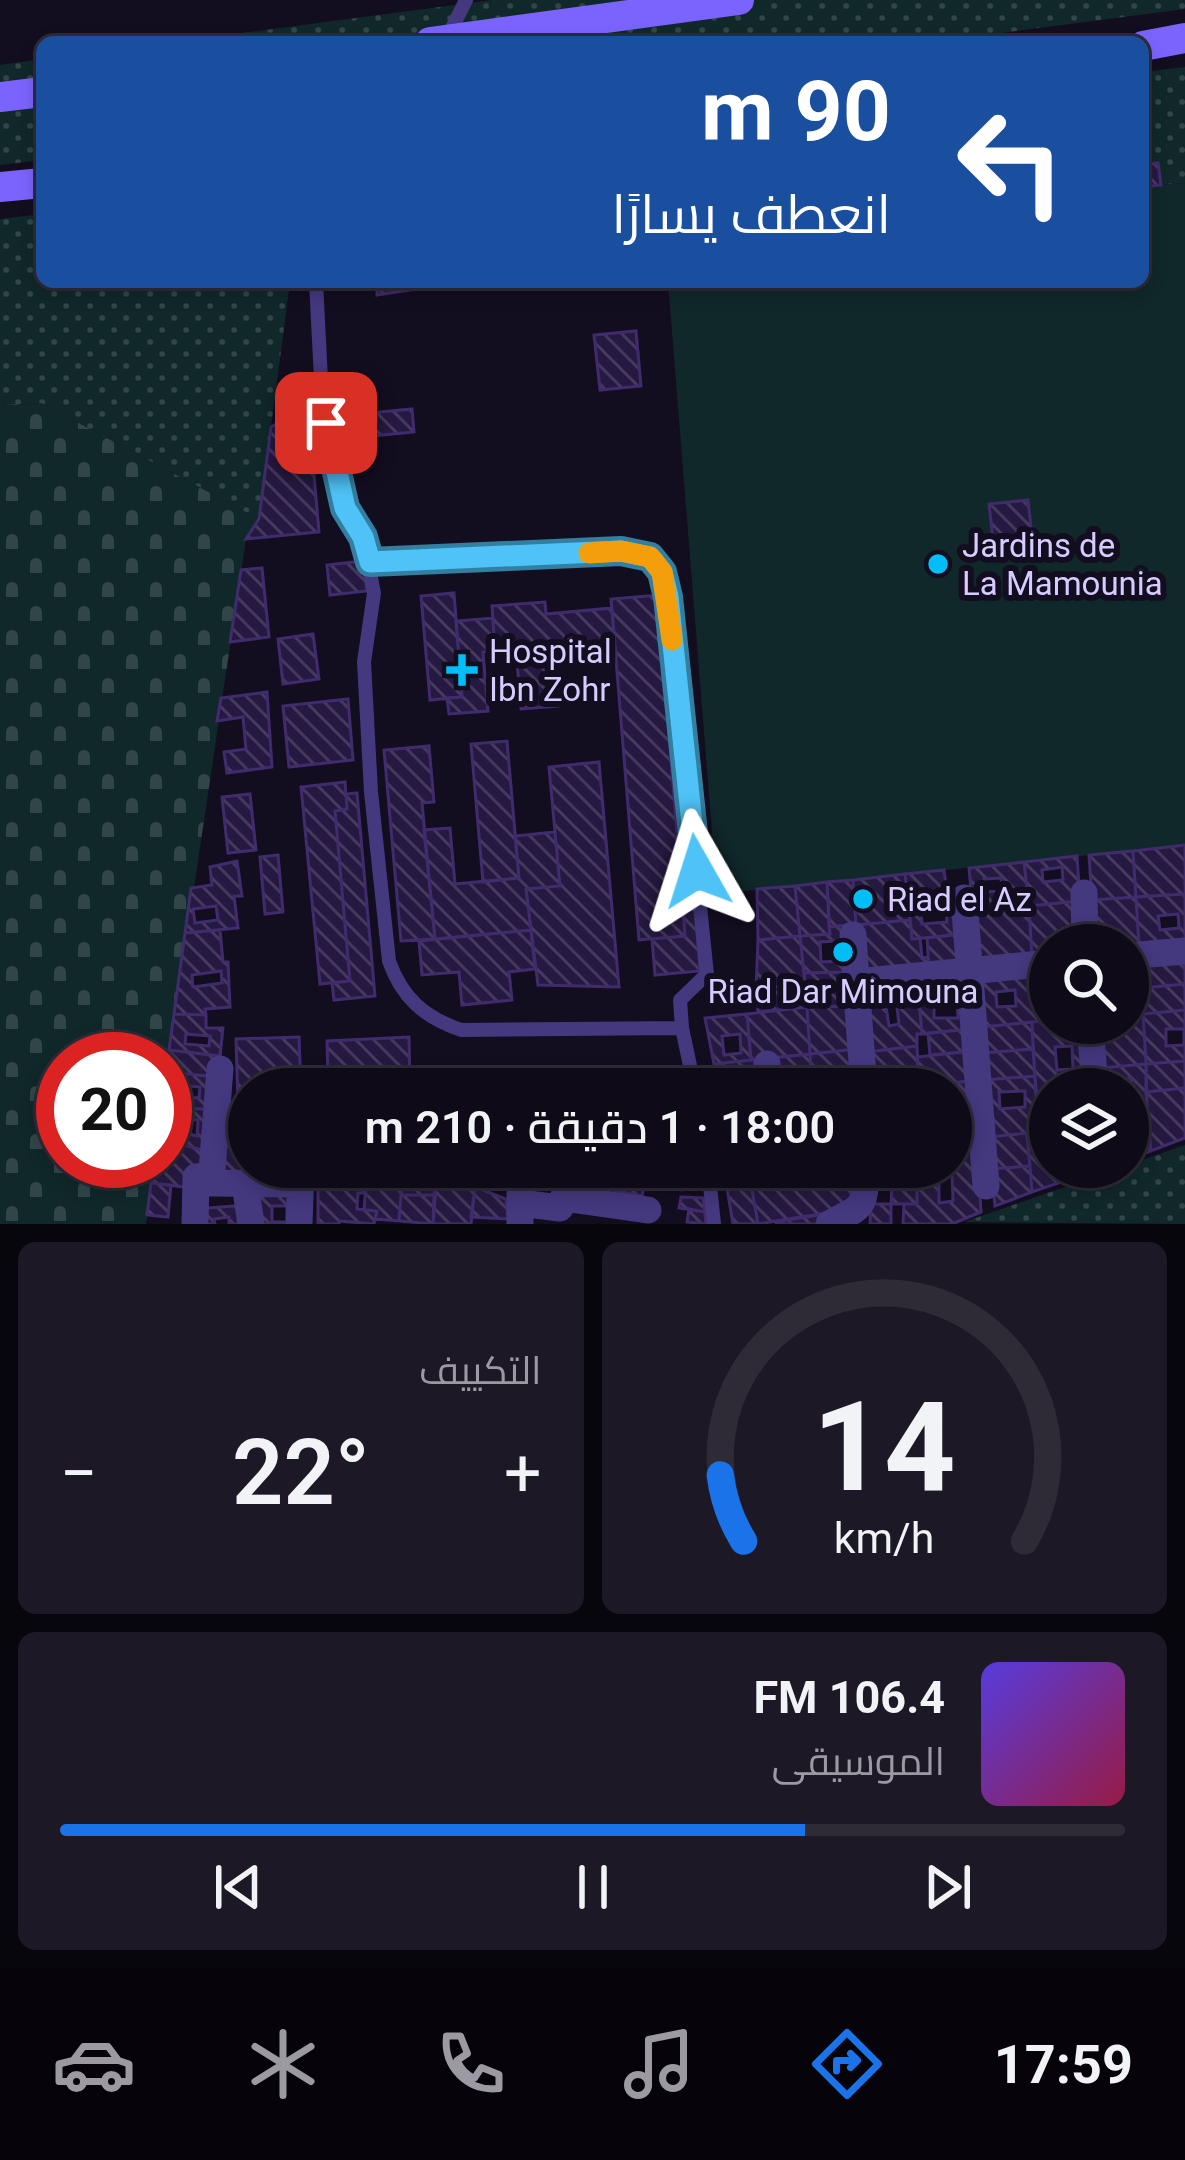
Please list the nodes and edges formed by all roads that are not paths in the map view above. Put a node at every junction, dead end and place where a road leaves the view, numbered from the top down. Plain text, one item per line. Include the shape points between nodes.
1 (466, 0) edge
2 (739, 0) edge
3 (657, 5) edge
4 (441, 36) edge
5 (468, 36) edge
6 (1185, 38) edge
7 (1149, 45) edge
8 (36, 93) edge
9 (0, 97) edge
10 (36, 185) edge
11 (0, 188) edge
12 (316, 288) edge
13 (370, 562) junction
14 (1084, 893) dead end
15 (964, 898) dead end
16 (1085, 924) edge
17 (853, 935) dead end
18 (1185, 950) edge
19 (1149, 954) edge
20 (1029, 965) edge
21 (970, 972) junction
22 (856, 982) junction
23 (682, 1028) junction
24 (691, 1068) edge
25 (862, 1068) edge
26 (220, 1069) dead end
27 (212, 1176) junction
28 (228, 1184) edge
29 (986, 1186) dead end
30 (246, 1188) edge
31 (300, 1188) edge
32 (710, 1188) edge
33 (864, 1188) edge
34 (648, 1210) dead end
35 (520, 1214) edge
36 (195, 1224) edge
37 (251, 1224) edge
38 (299, 1224) edge
39 (714, 1224) edge
40 (829, 1224) edge

1 - 4 lane
2 - 3 main road
3 - 5 main road
6 - 7 main road
8 - 9 main road
10 - 11 main road
12 - 13 lane via 322,398 345,508
13 - 23 lane via 364,662 371,792 397,983 436,1022 461,1030
13 - 23 lane via 621,551 650,557 662,572 707,974 680,1000
14 - 16 street
15 - 21 street
17 - 22 street
18 - 19 street
20 - 21 street
21 - 22 street
21 - 29 street
22 - 25 street
23 - 24 lane
26 - 27 street
27 - 28 street via 211,1183
27 - 36 street via 196,1177
30 - 37 street
31 - 38 street
32 - 39 lane
33 - 40 street via 850,1217
34 - 35 street via 562,1198 560,1208

